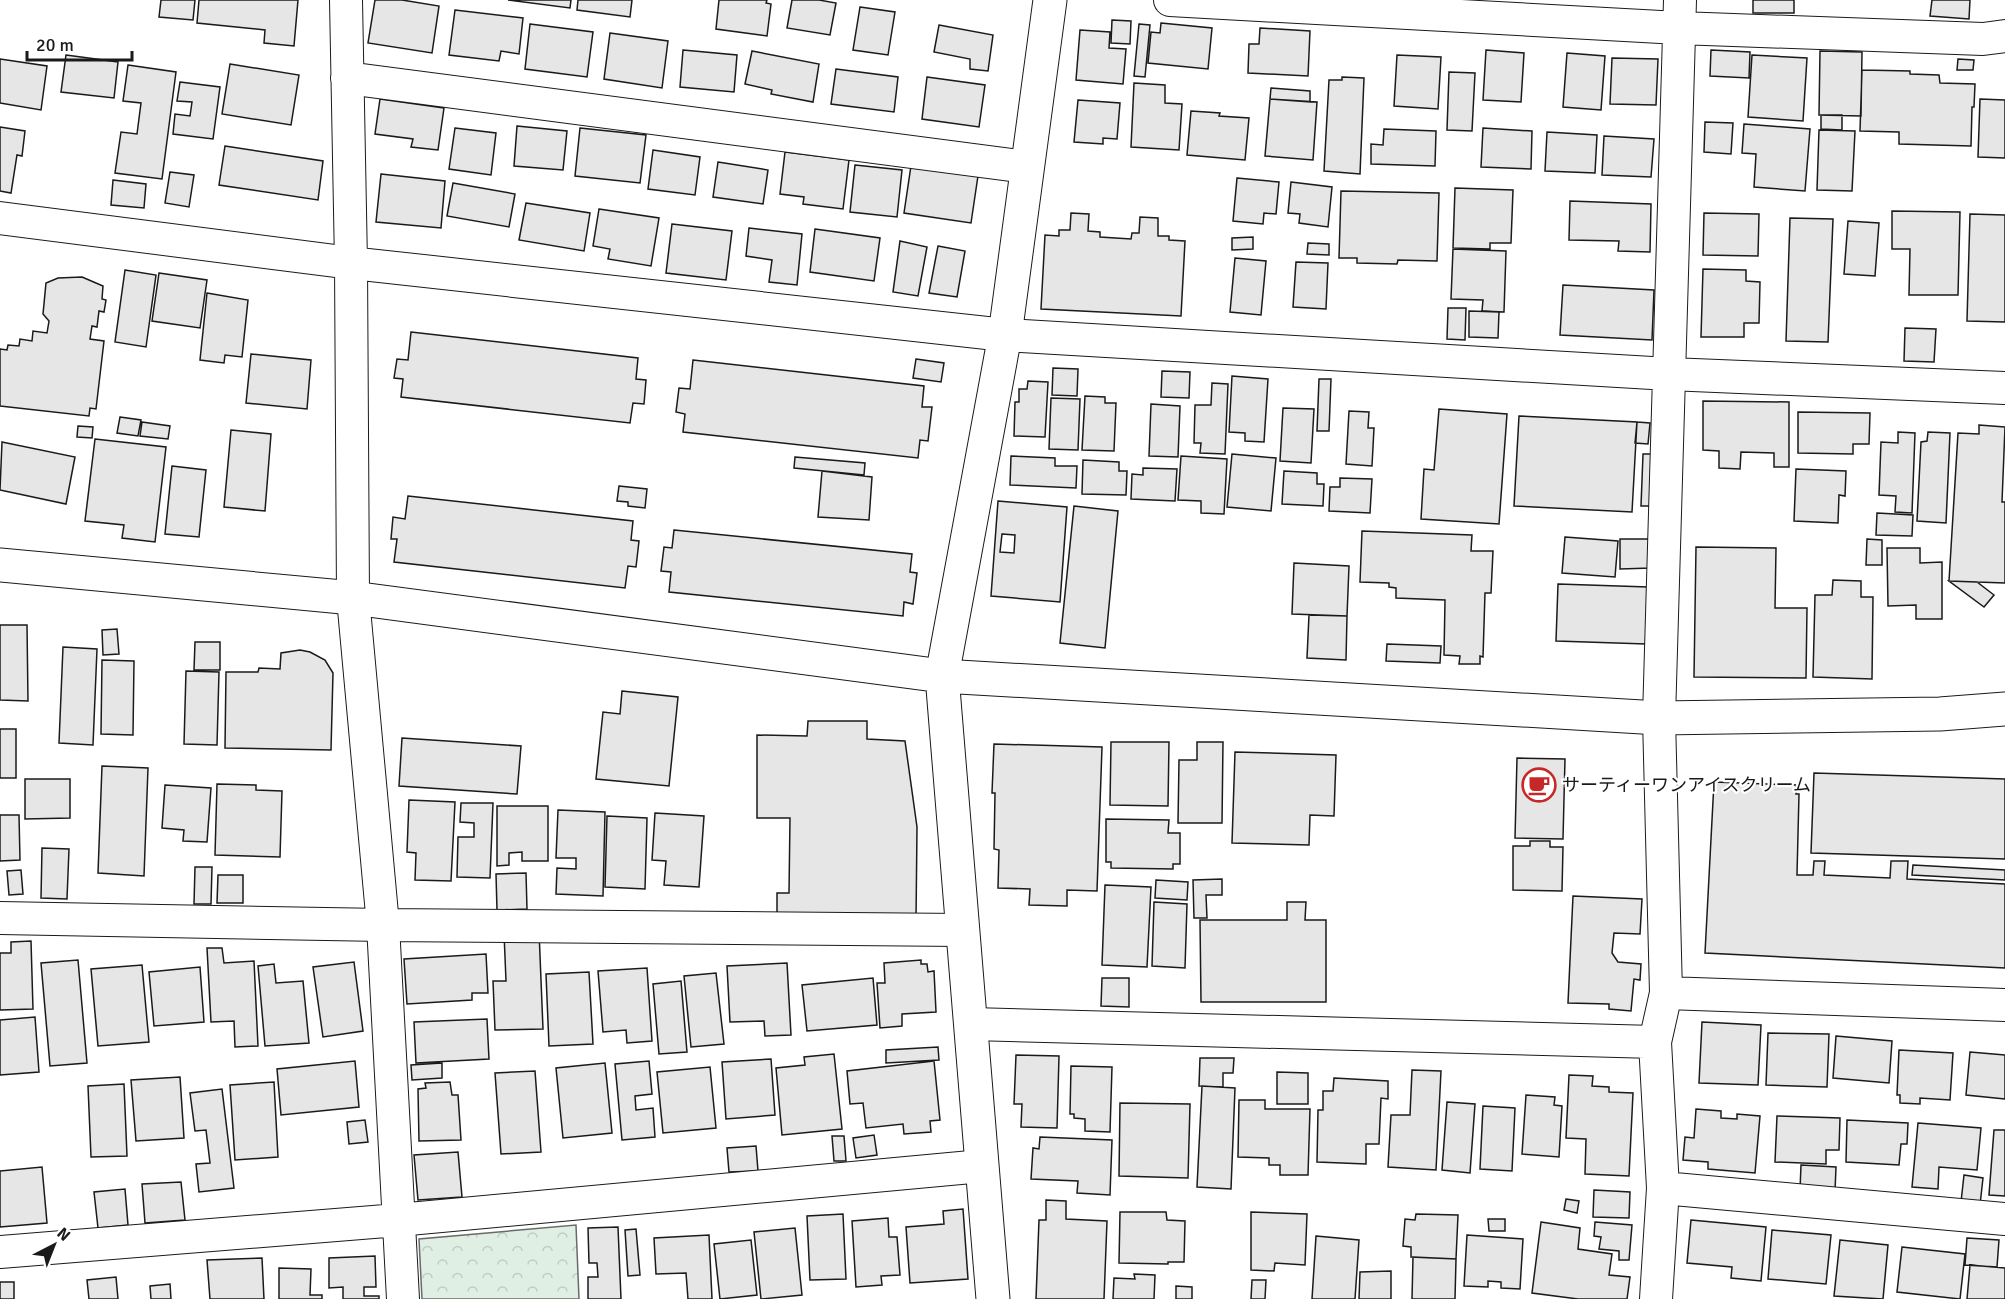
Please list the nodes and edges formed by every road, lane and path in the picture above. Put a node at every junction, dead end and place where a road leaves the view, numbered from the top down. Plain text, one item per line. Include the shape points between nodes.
1 (346, 0) edge
2 (1050, 0) edge
3 (1170, 0) edge
4 (1680, 14) edge
5 (2005, 36) edge
6 (347, 78) junction
7 (1027, 167) junction
8 (0, 218) edge
9 (351, 263) junction
10 (1005, 335) junction
11 (1669, 374) junction
12 (2005, 388) edge
13 (0, 565) edge
14 (353, 598) junction
15 (942, 676) junction
16 (2005, 709) edge
17 (1659, 718) junction
18 (0, 918) edge
19 (383, 925) junction
20 (963, 930) junction
21 (1666, 993) junction
22 (2005, 1005) edge
23 (971, 1024) junction
24 (1655, 1042) junction
25 (982, 1166) junction
26 (1663, 1188) junction
27 (2005, 1219) edge
28 (398, 1220) junction
29 (0, 1252) edge
30 (403, 1299) edge
31 (993, 1299) edge
32 (1656, 1299) edge

1 - 6 street
2 - 7 street
3 - 4 street
4 - 5 street via 1983,39
4 - 11 street
6 - 7 street
6 - 9 street
7 - 10 street
8 - 9 street
9 - 10 street
9 - 14 street
10 - 11 street
10 - 15 street
11 - 12 street
11 - 17 street
13 - 14 street
14 - 15 street
14 - 19 street
15 - 17 street
15 - 20 street
16 - 17 street via 1940,714
17 - 21 street
18 - 19 street
19 - 20 street
19 - 28 street
20 - 23 street
21 - 22 street
21 - 24 street
23 - 24 street
23 - 25 street
24 - 26 street
25 - 28 street
25 - 31 street
26 - 27 street
26 - 32 street
28 - 29 street
28 - 30 street

